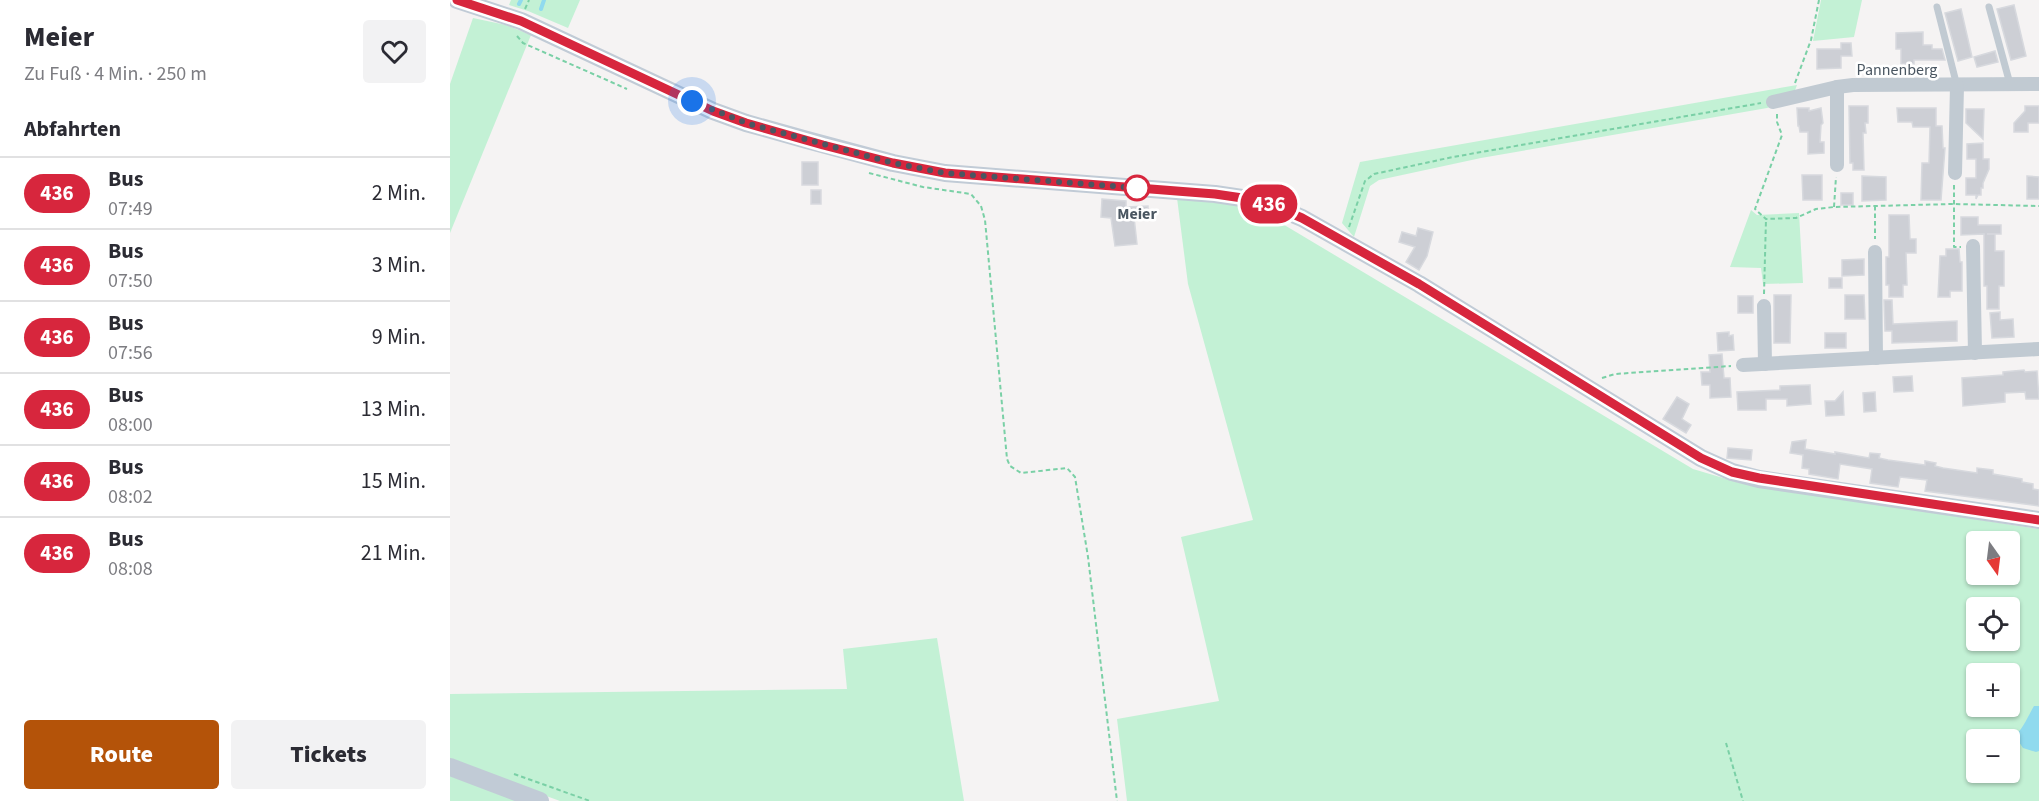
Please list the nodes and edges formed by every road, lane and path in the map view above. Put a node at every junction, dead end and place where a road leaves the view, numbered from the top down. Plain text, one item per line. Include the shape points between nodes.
1 (457, 0) edge
2 (1819, 0) edge
3 (1989, 7) dead end
4 (1937, 8) dead end
5 (515, 34) dead end
6 (2010, 84) junction
7 (2039, 84) edge
8 (1957, 86) junction
9 (1837, 87) junction
10 (630, 90) dead end
11 (1780, 100) junction
12 (1837, 165) joint
13 (866, 172) dead end
14 (1955, 173) joint
15 (1953, 204) junction
16 (1875, 206) junction
17 (2039, 206) edge
18 (1834, 207) junction
19 (1766, 219) junction
20 (1344, 241) junction
21 (1973, 246) joint
22 (1875, 252) joint
23 (1765, 280) dead end
24 (1764, 306) dead end
25 (2039, 349) edge
26 (1975, 353) junction
27 (1876, 358) junction
28 (1764, 364) junction
29 (1743, 365) joint
30 (1588, 388) junction
31 (2039, 520) edge
32 (1726, 743) dead end
33 (450, 767) edge
34 (505, 771) dead end
35 (540, 801) edge
36 (590, 801) edge
37 (1117, 801) edge
38 (1743, 801) edge

1 - 20 street via 521,21 713,111 807,140 945,173 1263,201
2 - 11 path via 1811,40
3 - 6 lane
4 - 8 lane
5 - 10 path via 523,43
6 - 7 street, Pannenberg
6 - 8 street, Pannenberg
8 - 9 street, Pannenberg
8 - 14 street, Pannenberg
9 - 11 street, Pannenberg
9 - 12 street, Pannenberg
11 - 19 path via 1777,122 1782,135 1755,209
11 - 20 path via 1374,174 1365,181
12 - 18 path
13 - 37 path via 922,187 972,194 981,206 1007,459 1021,473 1067,468 1076,477
14 - 15 path
15 - 16 path
15 - 17 path
15 - 21 path via 1954,247
16 - 18 path
16 - 22 path
18 - 19 path via 1816,209 1796,218
19 - 23 path
20 - 30 street
21 - 26 street
22 - 27 street
24 - 28 street
25 - 26 street
26 - 27 street
27 - 28 street
28 - 29 street
29 - 30 path via 1615,374
30 - 31 street via 1701,458 1732,472
32 - 38 path
33 - 35 street
34 - 36 path

